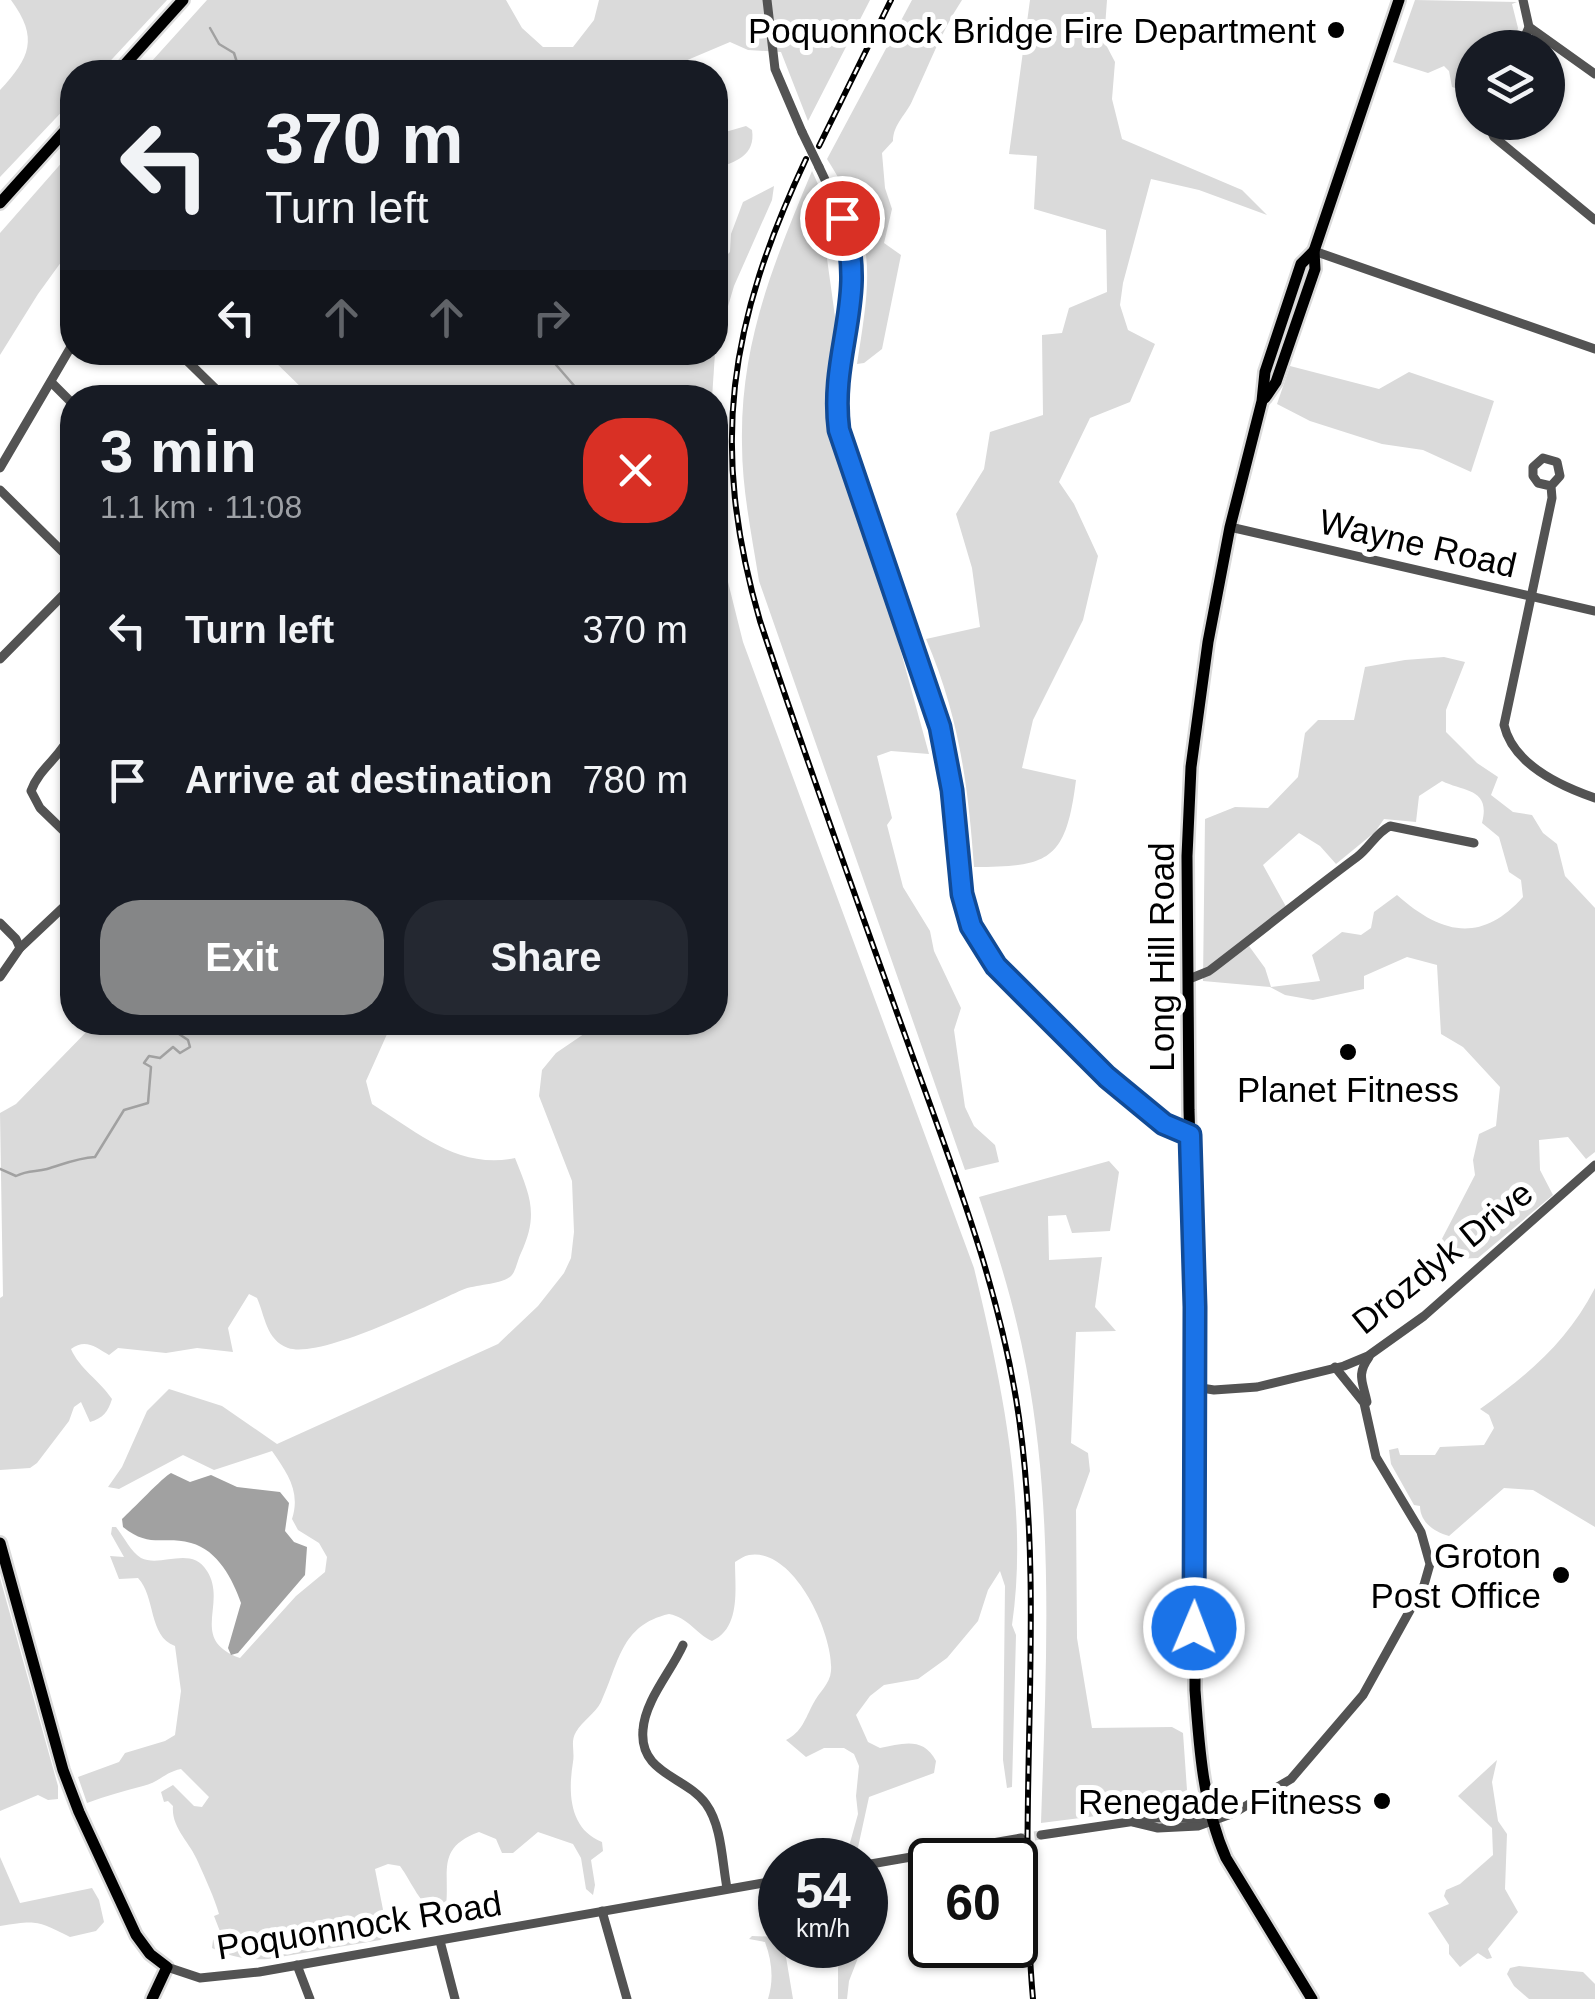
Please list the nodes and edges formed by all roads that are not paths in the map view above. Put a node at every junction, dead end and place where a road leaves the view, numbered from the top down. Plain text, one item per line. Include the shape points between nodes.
1 (184, 0) edge
2 (768, 0) edge
3 (1400, 0) edge
4 (1523, 0) edge
5 (1529, 28) joint
6 (129, 60) edge
7 (1595, 74) edge
8 (60, 136) edge
9 (1498, 140) edge
10 (0, 203) edge
11 (1595, 220) edge
12 (1314, 250) junction
13 (1595, 349) edge
14 (61, 365) edge
15 (191, 365) edge
16 (51, 382) junction
17 (212, 385) edge
18 (60, 391) edge
19 (0, 468) edge
20 (1551, 486) dead end
21 (0, 490) edge
22 (1230, 527) junction
23 (60, 549) edge
24 (1530, 597) junction
25 (60, 598) edge
26 (1595, 611) edge
27 (0, 658) edge
28 (60, 753) edge
29 (1595, 798) edge
30 (60, 827) edge
31 (1474, 843) dead end
32 (60, 910) edge
33 (0, 923) edge
34 (20, 948) junction
35 (0, 977) edge
36 (1189, 979) junction
37 (1190, 1135) junction
38 (1595, 1165) edge
39 (1371, 1355) junction
40 (1335, 1368) junction
41 (1196, 1387) junction
42 (1369, 1415) junction
43 (0, 1543) edge
44 (683, 1645) dead end
45 (1212, 1818) junction
46 (1042, 1835) tunnel mouth
47 (758, 1883) edge
48 (727, 1888) junction
49 (602, 1911) junction
50 (440, 1941) junction
51 (297, 1966) junction
52 (167, 1968) junction
53 (152, 1999) edge
54 (310, 1999) edge
55 (454, 1999) edge
56 (627, 1999) edge
57 (1312, 1999) edge

1 - 6 main road
2 - 37 street, bridge via 775,70 842,218 853,260 836,393 839,430 940,727 971,926 996,966 1107,1077 1164,1124
3 - 12 main road, Long Hill Road
4 - 5 street
5 - 7 street
8 - 10 main road
9 - 11 street
12 - 13 street
12 - 22 main road, Long Hill Road via 1315,268 1276,382 1262,401
14 - 16 street
15 - 17 street
16 - 18 street
16 - 19 street
20 - 24 street
21 - 23 street
22 - 24 street, Wayne Road
22 - 36 main road, Long Hill Road via 1192,767
24 - 26 street, Wayne Road
24 - 29 street via 1505,713 1507,737 1536,768
25 - 27 street
28 - 30 street via 31,791
31 - 36 street via 1390,826 1210,971
32 - 34 street
33 - 34 street
34 - 35 street
36 - 37 main road, Long Hill Road
37 - 41 main road, Long Hill Road
38 - 39 street, Drozdyk Drive
39 - 40 street, Drozdyk Drive
39 - 42 street via 1360,1377
40 - 41 street, Drozdyk Drive via 1257,1386
40 - 42 street
41 - 45 main road, Long Hill Road via 1195,1690
42 - 45 street via 1376,1457 1428,1550 1424,1585 1363,1694 1306,1764 1265,1796
43 - 52 main road via 76,1804 136,1935
44 - 48 street via 642,1733 655,1766 706,1805
45 - 46 street
45 - 57 main road via 1239,1884
47 - 48 street, Poquonnock Road
48 - 49 street, Poquonnock Road
49 - 50 street, Poquonnock Road
49 - 56 street
50 - 51 street, Poquonnock Road
50 - 55 street
51 - 52 street, Poquonnock Road via 210,1978
51 - 54 street
52 - 53 main road

